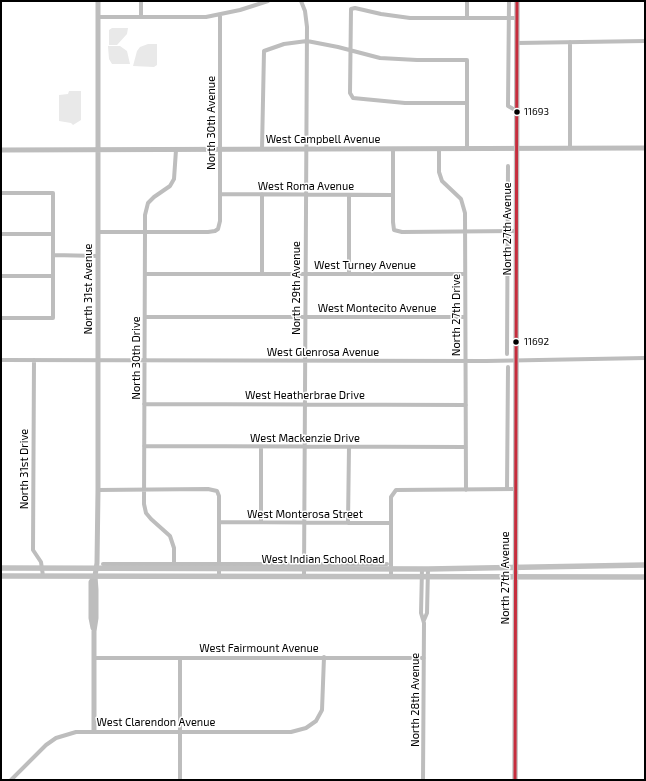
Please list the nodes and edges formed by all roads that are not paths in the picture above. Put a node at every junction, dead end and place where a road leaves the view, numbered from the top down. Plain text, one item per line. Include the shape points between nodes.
1 (98, 1) edge
2 (141, 1) edge
3 (268, 1) edge
4 (301, 1) edge
5 (467, 1) edge
6 (509, 1) edge
7 (517, 1) edge
8 (220, 15) junction
9 (98, 17) junction
10 (141, 17) junction
11 (467, 18) junction
12 (509, 18) junction
13 (517, 18) junction
14 (307, 41) junction
15 (645, 41) edge
16 (570, 42) junction
17 (517, 43) junction
18 (351, 50) junction
19 (467, 103) junction
20 (517, 111) junction
21 (570, 148) junction
22 (645, 148) edge
23 (262, 149) junction
24 (439, 149) junction
25 (467, 149) junction
26 (517, 149) junction
27 (1, 150) edge
28 (98, 150) junction
29 (176, 150) junction
30 (220, 150) junction
31 (306, 150) junction
32 (393, 150) junction
33 (508, 166) dead end
34 (1, 193) edge
35 (220, 194) junction
36 (262, 194) junction
37 (306, 194) junction
38 (349, 195) junction
39 (393, 195) junction
40 (145, 231) junction
41 (465, 231) junction
42 (508, 231) junction
43 (517, 231) junction
44 (98, 232) junction
45 (1, 234) edge
46 (53, 234) junction
47 (52, 256) junction
48 (98, 256) junction
49 (145, 274) junction
50 (262, 274) junction
51 (306, 274) junction
52 (349, 274) junction
53 (465, 274) junction
54 (1, 276) edge
55 (53, 276) junction
56 (145, 317) junction
57 (305, 317) junction
58 (465, 317) junction
59 (1, 318) edge
60 (508, 346) junction
61 (515, 346) junction
62 (507, 354) dead end
63 (645, 358) edge
64 (1, 360) edge
65 (34, 360) junction
66 (98, 360) junction
67 (145, 360) junction
68 (305, 360) junction
69 (515, 360) junction
70 (466, 361) junction
71 (508, 367) dead end
72 (508, 375) junction
73 (516, 375) junction
74 (144, 404) junction
75 (305, 404) junction
76 (466, 405) junction
77 (144, 446) junction
78 (261, 446) junction
79 (305, 447) junction
80 (349, 447) junction
81 (466, 447) junction
82 (506, 489) junction
83 (98, 490) junction
84 (144, 490) junction
85 (466, 490) junction
86 (516, 490) junction
87 (219, 522) junction
88 (261, 522) junction
89 (304, 522) junction
90 (348, 523) junction
91 (391, 523) junction
92 (103, 564) dead end
93 (386, 564) dead end
94 (645, 565) edge
95 (174, 566) junction
96 (219, 566) junction
97 (304, 566) junction
98 (1, 568) edge
99 (42, 568) junction
100 (96, 568) junction
101 (515, 568) junction
102 (391, 569) junction
103 (425, 569) junction
104 (1, 576) edge
105 (43, 576) junction
106 (95, 576) junction
107 (219, 576) junction
108 (304, 576) junction
109 (391, 576) junction
110 (425, 576) junction
111 (515, 577) junction
112 (645, 577) edge
113 (324, 657) junction
114 (94, 658) junction
115 (180, 658) junction
116 (424, 658) junction
117 (94, 731) junction
118 (180, 732) junction
119 (11, 780) edge
120 (180, 780) edge
121 (423, 780) edge
122 (515, 780) edge

1 - 9 street, North 31st Avenue
2 - 10 street
3 - 8 street
4 - 14 street, North 29th Avenue via 305,11
5 - 11 street
6 - 12 street
7 - 13 main road, North 27th Avenue
8 - 10 street
8 - 30 street, North 30th Avenue
9 - 10 street
9 - 28 street, North 31st Avenue
11 - 12 street
11 - 18 street via 410,18 351,9
12 - 13 street
12 - 20 street via 508,106
13 - 17 main road, North 27th Avenue
14 - 18 street
14 - 23 street via 284,44 264,51
14 - 31 street, North 29th Avenue
15 - 16 street
16 - 17 street
16 - 21 street
17 - 20 main road, North 27th Avenue
18 - 19 street via 380,58 467,60
18 - 19 street via 350,92 353,98 405,103
19 - 25 street
20 - 26 main road, North 27th Avenue
21 - 22 street, West Campbell Avenue
21 - 26 street, West Campbell Avenue
23 - 30 street, West Campbell Avenue
23 - 31 street, West Campbell Avenue
24 - 25 street, West Campbell Avenue
24 - 32 street, West Campbell Avenue
24 - 41 street, North 27th Drive via 440,176 463,204
25 - 26 street, West Campbell Avenue
26 - 43 main road, North 27th Avenue
27 - 28 street, West Campbell Avenue
28 - 29 street, West Campbell Avenue
28 - 44 street, North 31st Avenue
29 - 30 street, West Campbell Avenue
29 - 40 street, North 30th Drive via 174,179 170,186 148,204
30 - 35 street, North 30th Avenue
31 - 32 street, West Campbell Avenue
31 - 37 street, North 29th Avenue
32 - 39 street
33 - 42 street, North 27th Avenue
34 - 46 street via 53,193
35 - 36 street, West Roma Avenue
35 - 40 street, North 30th Avenue via 220,224 216,230
36 - 37 street, West Roma Avenue
36 - 50 street
37 - 38 street, West Roma Avenue
37 - 51 street, North 29th Avenue
38 - 39 street, West Roma Avenue
38 - 52 street
39 - 41 street via 394,230
40 - 44 street
40 - 49 street, North 30th Drive
41 - 42 street
41 - 53 street, North 27th Drive
42 - 43 street
42 - 60 street, North 27th Avenue
43 - 61 main road, North 27th Avenue
44 - 48 street, North 31st Avenue
45 - 46 street
46 - 47 street
47 - 48 street
47 - 55 street
48 - 66 street, North 31st Avenue
49 - 50 street, West Turney Avenue
49 - 56 street, North 30th Drive
50 - 51 street, West Turney Avenue
51 - 52 street, West Turney Avenue
51 - 57 street, North 29th Avenue
52 - 53 street, West Turney Avenue
53 - 58 street, North 27th Drive
54 - 55 street
55 - 59 street via 52,318
56 - 57 street, West Montecito Avenue
56 - 67 street, North 30th Drive
57 - 58 street, West Montecito Avenue
57 - 68 street, North 29th Avenue
58 - 70 street, North 27th Drive
60 - 61 street
60 - 62 street, North 27th Avenue
61 - 69 main road, North 27th Avenue
63 - 69 street, West Glenrosa Avenue
64 - 65 street, West Glenrosa Avenue
65 - 66 street, West Glenrosa Avenue
65 - 99 street, North 31st Drive via 33,550
66 - 67 street, West Glenrosa Avenue
66 - 83 street, North 31st Avenue
67 - 68 street, West Glenrosa Avenue
67 - 74 street, North 30th Drive
68 - 70 street, West Glenrosa Avenue
68 - 75 street, North 29th Avenue
69 - 70 street, West Glenrosa Avenue
69 - 73 main road, North 27th Avenue
70 - 76 street, North 27th Drive
71 - 72 street
72 - 73 street
72 - 82 street
73 - 86 main road, North 27th Avenue
74 - 75 street, West Heatherbrae Drive
74 - 77 street, North 30th Drive
75 - 76 street, West Heatherbrae Drive
75 - 79 street, North 29th Avenue
76 - 81 street, North 27th Drive
77 - 78 street, West Mackenzie Drive
77 - 84 street, North 30th Drive
78 - 79 street, West Mackenzie Drive
78 - 88 street
79 - 80 street, West Mackenzie Drive
79 - 89 street, North 29th Avenue
80 - 81 street, West Mackenzie Drive
80 - 90 street
81 - 85 street, North 27th Drive
82 - 85 street
82 - 86 street
83 - 84 street
83 - 100 street, North 31st Avenue
84 - 87 street via 217,491
84 - 95 street, North 30th Drive via 146,514 170,536 174,548
85 - 91 street via 399,489 393,492 391,497
86 - 101 main road, North 27th Avenue
87 - 88 street, West Monterosa Street
87 - 96 street
88 - 89 street, West Monterosa Street
89 - 90 street, West Monterosa Street
89 - 97 street, North 29th Avenue
90 - 91 street, West Monterosa Street
91 - 102 street
92 - 95 street, West Indian School Road
93 - 97 street, West Indian School Road
94 - 101 main road, West Indian School Road
95 - 96 main road, West Indian School Road
95 - 100 main road, West Indian School Road
96 - 97 main road, West Indian School Road
96 - 107 street
97 - 102 main road, West Indian School Road
97 - 108 street, North 29th Avenue
98 - 99 main road, West Indian School Road
99 - 100 main road, West Indian School Road
99 - 105 street, North 31st Drive
100 - 106 street, North 31st Avenue
101 - 103 main road, West Indian School Road
101 - 111 main road, North 27th Avenue
102 - 103 main road, West Indian School Road
102 - 109 street
103 - 110 street, North 28th Avenue
104 - 105 main road, West Indian School Road
105 - 106 main road, West Indian School Road
106 - 107 main road, West Indian School Road
106 - 114 street, North 31st Avenue via 91,582
107 - 108 main road, West Indian School Road
108 - 109 main road, West Indian School Road
109 - 110 main road, West Indian School Road
110 - 111 main road, West Indian School Road
110 - 116 street, North 28th Avenue via 422,613
111 - 112 main road, West Indian School Road
111 - 122 main road, North 27th Avenue
113 - 115 street, West Fairmount Avenue
113 - 116 street, West Fairmount Avenue
113 - 118 street, West Clarendon Avenue via 323,705 316,721 306,728 291,732
114 - 115 street, West Fairmount Avenue
114 - 117 street, North 31st Avenue
115 - 118 street
116 - 121 street, North 28th Avenue
117 - 118 street, West Clarendon Avenue
117 - 119 street, West Clarendon Avenue via 76,732 56,738 39,751
118 - 120 street

